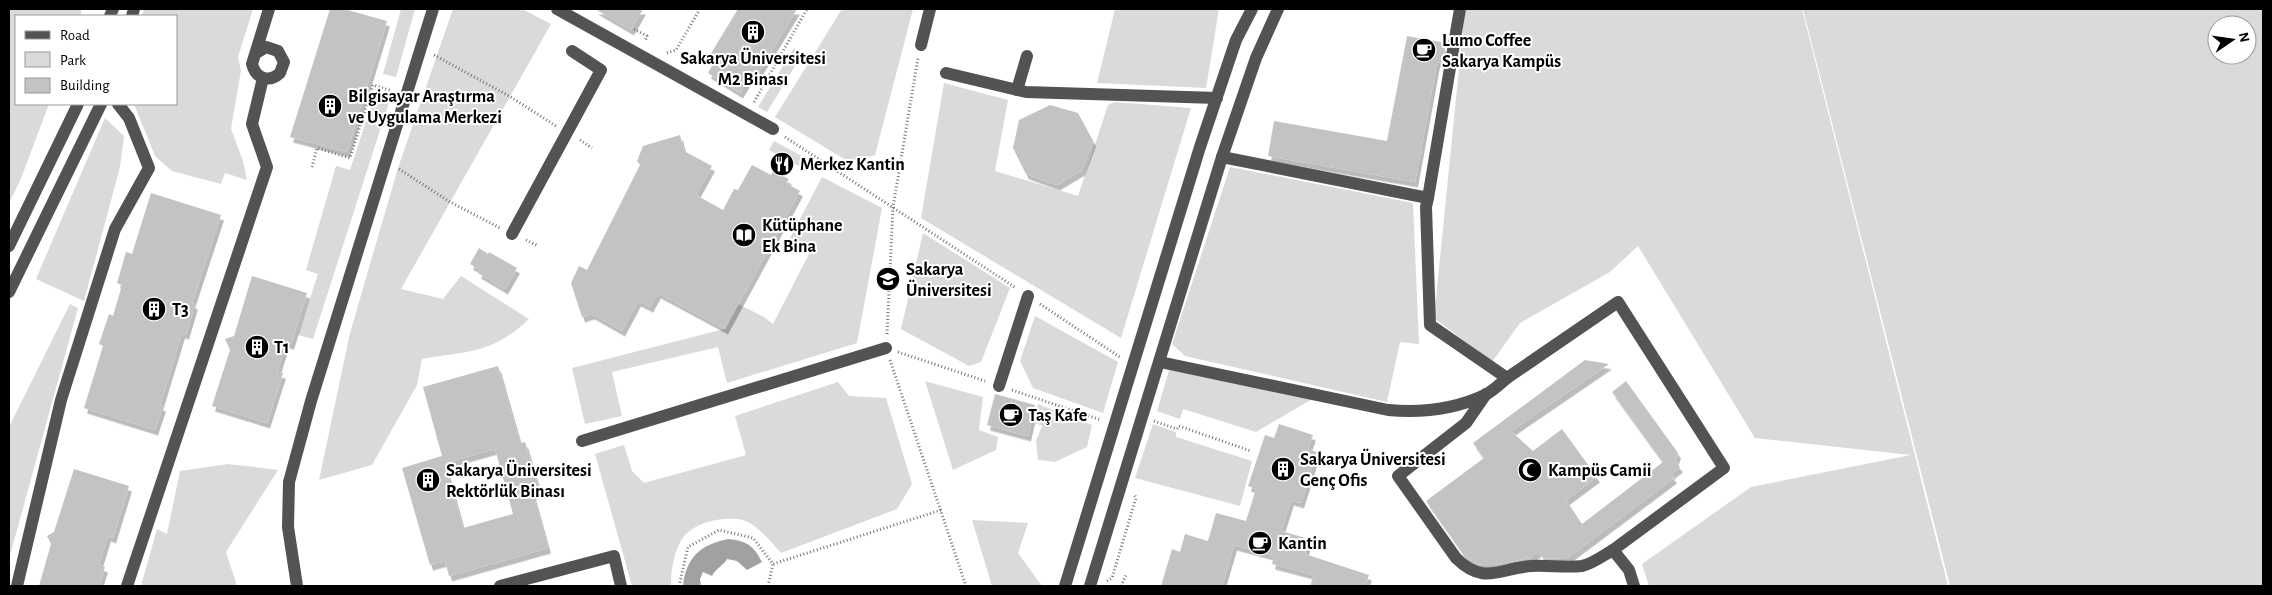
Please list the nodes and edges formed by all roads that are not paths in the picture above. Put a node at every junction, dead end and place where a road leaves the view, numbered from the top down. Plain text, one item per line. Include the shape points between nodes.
1 (269, 9) edge
2 (433, 9) edge
3 (557, 9) edge
4 (930, 9) edge
5 (1252, 9) edge
6 (1278, 9) edge
7 (1460, 9) edge
8 (921, 45) road end
9 (572, 50) dead end
10 (256, 53) junction
11 (1027, 56) dead end
12 (946, 73) dead end
13 (263, 78) junction
14 (1017, 90) junction
15 (1217, 98) junction
16 (78, 105) edge
17 (102, 105) edge
18 (119, 105) edge
19 (773, 129) road end
20 (1222, 157) junction
21 (1428, 198) junction
22 (512, 234) road end
23 (9, 246) edge
24 (9, 292) edge
25 (1028, 296) road end
26 (886, 348) road end
27 (1160, 362) junction
28 (1507, 378) junction
29 (999, 386) road end
30 (1486, 394) junction
31 (582, 441) dead end
32 (1613, 550) junction
33 (17, 586) edge
34 (127, 586) edge
35 (297, 586) edge
36 (500, 586) edge
37 (621, 586) edge
38 (1065, 586) edge
39 (1090, 586) edge
40 (1634, 586) edge

1 - 10 street
2 - 35 street via 311,401 289,482 288,527
3 - 19 street via 657,59
4 - 8 street
5 - 15 street via 1236,40
6 - 20 street via 1256,58
7 - 21 street
9 - 22 street via 601,70
10 - 13 street via 252,64
10 - 13 street via 260,49 272,48 278,51 284,62 280,73 269,79
11 - 14 street
12 - 14 street
13 - 34 street via 252,124 267,167
14 - 15 street
15 - 38 street
16 - 23 street
17 - 24 street
18 - 33 street via 128,118 149,168 115,229 61,400
20 - 21 street
20 - 27 street
21 - 28 street via 1430,325
25 - 29 street
26 - 31 street
27 - 30 street via 1388,410 1410,412 1439,408
27 - 39 street
28 - 30 street
28 - 32 street via 1618,302 1724,468
30 - 32 street via 1466,423 1398,476 1456,558 1467,569 1496,574 1530,566 1584,566
32 - 40 street via 1629,570
36 - 37 street via 614,556

